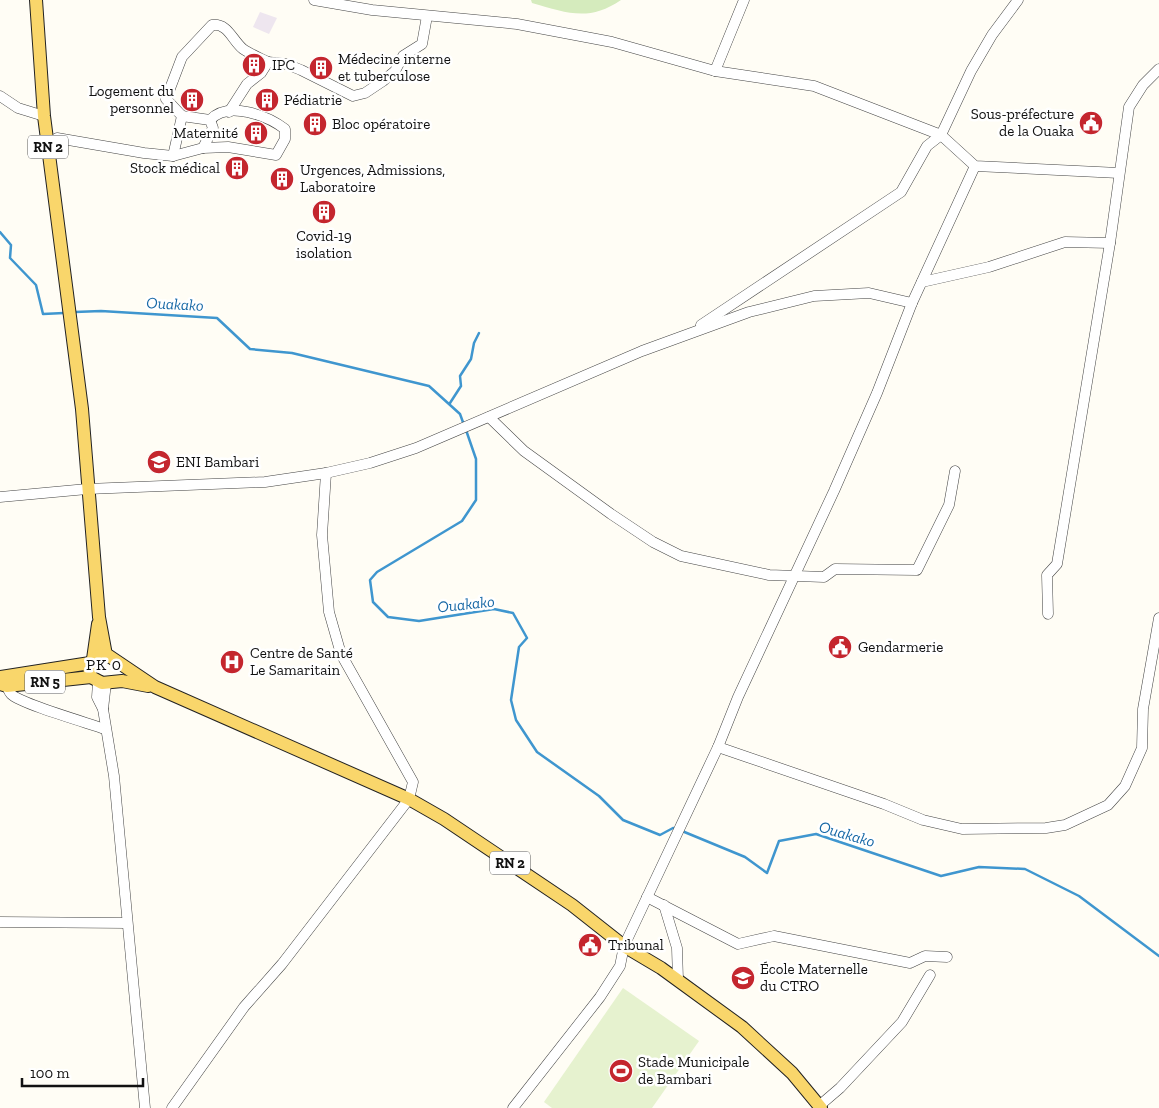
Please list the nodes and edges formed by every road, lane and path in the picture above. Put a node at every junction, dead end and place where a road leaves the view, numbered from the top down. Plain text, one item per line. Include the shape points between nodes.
1 (36, 0) edge
2 (314, 0) edge
3 (744, 0) edge
4 (1018, 0) edge
5 (427, 16) junction
6 (268, 62) junction
7 (1159, 69) edge
8 (715, 71) junction
9 (0, 96) edge
10 (229, 112) junction
11 (44, 116) junction
12 (182, 116) junction
13 (210, 120) junction
14 (940, 135) junction
15 (203, 148) junction
16 (48, 149) junction
17 (173, 156) junction
18 (975, 166) junction
19 (1119, 173) junction
20 (1110, 243) junction
21 (922, 282) junction
22 (912, 303) junction
23 (687, 335) junction
24 (489, 416) junction
25 (955, 471) dead end
26 (326, 473) junction
27 (88, 489) junction
28 (0, 497) edge
29 (793, 578) junction
30 (1048, 614) dead end
31 (100, 617) junction
32 (1159, 618) edge
33 (110, 658) junction
34 (91, 661) junction
35 (33, 678) junction
36 (3, 681) edge
37 (101, 681) junction
38 (155, 687) junction
39 (105, 729) junction
40 (718, 747) junction
41 (409, 799) junction
42 (647, 897) junction
43 (664, 905) junction
44 (0, 922) edge
45 (127, 924) junction
46 (624, 946) junction
47 (947, 957) dead end
48 (930, 975) dead end
49 (678, 980) junction
50 (820, 1107) edge
51 (145, 1108) edge
52 (172, 1108) edge
53 (513, 1108) edge

1 - 11 main road, RN 2
2 - 5 street
3 - 8 street
4 - 14 street via 971,71
5 - 6 street via 422,44 403,56 395,71 365,93 353,96 294,67
5 - 8 street via 518,24 612,42
6 - 10 street via 261,74 246,84
6 - 12 street via 243,49 226,28 212,25 182,57 173,76 166,99
7 - 19 street via 1143,85 1129,107
8 - 14 street via 814,86
9 - 11 street via 18,108
10 - 13 street via 215,115
10 - 15 street via 256,112 280,125 285,129 280,150 276,155 228,147
11 - 16 main road, RN 2
12 - 13 street
12 - 17 street
13 - 15 street via 213,128
14 - 18 street
14 - 23 street via 927,146 901,192
15 - 17 street
16 - 17 street via 58,138
16 - 27 main road, RN 2 via 82,409
18 - 19 street
18 - 21 street
19 - 20 street
20 - 21 street via 1065,242 989,267
20 - 30 street via 1057,564 1048,575
21 - 22 street
22 - 23 street via 869,293 814,296 749,312
22 - 29 street via 870,411
23 - 24 street
24 - 26 street via 416,448
24 - 29 street via 524,451 653,542 681,556
25 - 29 street via 949,505 917,570 835,569 824,577
26 - 27 street via 265,482
26 - 41 street via 322,535 329,612 341,654 413,782
27 - 28 street
27 - 31 main road, RN 2
29 - 40 street
31 - 33 main road, RN 2
31 - 34 main road, RN 2
32 - 40 street via 1143,709 1142,748 1125,786 1108,804 1065,825 962,829 923,820
33 - 34 main road via 99,655
33 - 37 main road via 116,674
33 - 38 main road, RN 2
34 - 35 main road, RN 5
34 - 37 main road via 89,670
35 - 36 main road, RN 5
35 - 37 main road, RN 5
36 - 39 street via 11,694
37 - 38 main road, RN 2
37 - 39 street via 97,696 103,709
38 - 41 main road, RN 2
39 - 45 street via 114,776
40 - 42 street
41 - 46 main road, RN 2 via 572,905
41 - 52 street via 282,964 244,1007
42 - 43 street
42 - 46 street
43 - 47 street via 738,944 774,936 910,962 925,956
43 - 49 street via 677,948
44 - 45 street
45 - 51 street
46 - 49 main road, RN 2
46 - 53 street via 620,966 600,997
48 - 50 street via 902,1022
49 - 50 main road, RN 2 via 742,1027 792,1073

